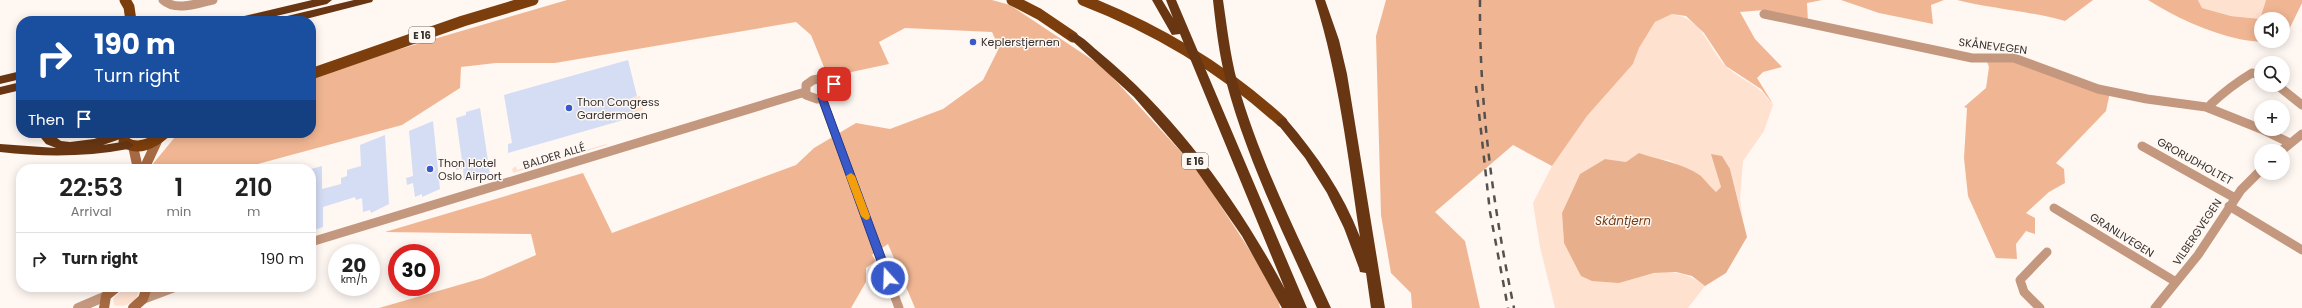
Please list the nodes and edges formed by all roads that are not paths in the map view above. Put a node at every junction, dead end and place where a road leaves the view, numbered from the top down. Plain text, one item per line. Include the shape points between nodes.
1 (163, 0) edge
2 (213, 0) edge
3 (327, 0) edge
4 (368, 0) edge
5 (534, 0) edge
6 (1012, 0) edge
7 (1083, 0) edge
8 (1156, 0) edge
9 (1171, 0) edge
10 (1218, 0) edge
11 (1320, 0) edge
12 (128, 2) edge
13 (1764, 14) dead end
14 (131, 16) edge
15 (261, 16) edge
16 (302, 16) edge
17 (1073, 37) joint
18 (1200, 70) junction
19 (316, 72) edge
20 (2254, 73) edge
21 (16, 76) edge
22 (0, 80) edge
23 (16, 87) edge
24 (0, 91) edge
25 (804, 92) junction
26 (2286, 92) edge
27 (822, 98) junction
28 (2302, 105) edge
29 (2211, 108) junction
30 (1282, 122) joint
31 (2254, 126) edge
32 (2302, 134) edge
33 (2276, 136) edge
34 (48, 138) edge
35 (158, 138) edge
36 (161, 138) edge
37 (127, 139) edge
38 (2290, 143) joint
39 (2142, 146) dead end
40 (0, 148) edge
41 (136, 164) edge
42 (147, 164) edge
43 (2254, 178) edge
44 (2232, 202) junction
45 (2054, 208) dead end
46 (316, 240) edge
47 (2302, 250) edge
48 (2047, 252) dead end
49 (2176, 282) junction
50 (1374, 285) junction
51 (109, 292) edge
52 (112, 292) edge
53 (147, 292) edge
54 (165, 292) edge
55 (138, 305) edge
56 (78, 308) edge
57 (104, 308) edge
58 (899, 308) edge
59 (1289, 308) edge
60 (1300, 308) edge
61 (1324, 308) edge
62 (1378, 308) edge
63 (2040, 308) edge
64 (2155, 308) edge

1 - 2 street via 173,6
3 - 15 highway
4 - 16 highway
5 - 19 highway, E 16 via 463,21
6 - 17 highway, E 16 via 1045,17
7 - 30 highway via 1154,30 1190,51 1233,79
8 - 18 highway via 1168,16 1186,53
9 - 18 highway
10 - 61 highway via 1224,50 1239,108 1261,165
11 - 50 highway via 1341,74
12 - 14 highway
13 - 29 street, SKÅNEVEGEN via 1972,58 2014,58 2098,89
17 - 59 highway, E 16 via 1121,77 1191,156 1248,237
18 - 60 highway
20 - 29 street via 2242,79 2211,104
21 - 22 highway
23 - 24 highway
25 - 27 street via 812,99
25 - 27 street via 809,82 818,78 827,79 834,84 834,88 831,94
25 - 46 street, BALDER ALLÉ
26 - 28 street
27 - 58 street
29 - 31 street, SKÅNEVEGEN
30 - 50 highway via 1306,150 1330,185 1350,224
32 - 38 street
33 - 38 street, SKÅNEVEGEN
34 - 37 highway via 71,146
35 - 37 highway via 145,145
36 - 42 main road
37 - 40 highway via 79,153
37 - 41 main road
39 - 44 street, GRORUDHOLTET
43 - 44 street, VILBERGVEGEN
44 - 47 street, GRORUDHOLTET
44 - 49 street, VILBERGVEGEN via 2198,255
45 - 49 street, GRANLIVEGEN
48 - 63 street via 2020,280 2026,294
49 - 64 street, VILBERGVEGEN
50 - 62 highway
51 - 56 street
52 - 57 main road
53 - 55 main road
54 - 55 street

